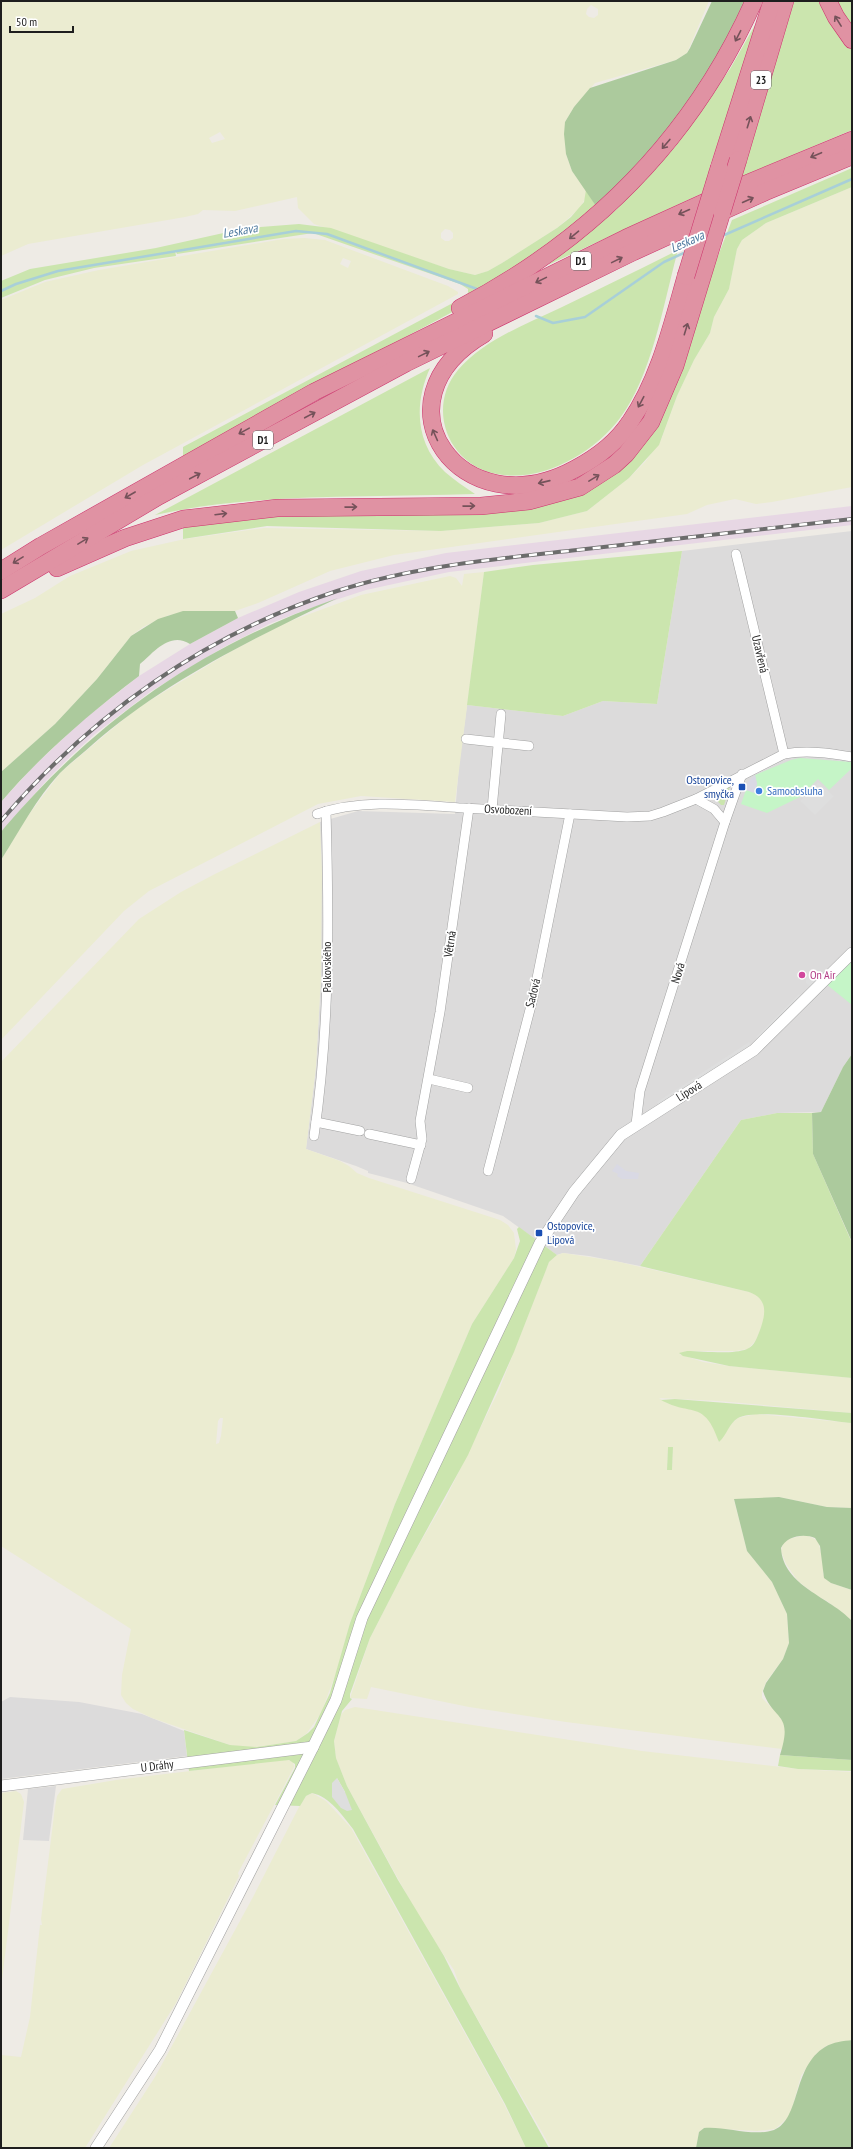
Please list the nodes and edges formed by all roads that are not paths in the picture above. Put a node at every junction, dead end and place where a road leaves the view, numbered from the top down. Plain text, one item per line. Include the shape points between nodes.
1 (754, 1) edge
2 (772, 1) edge
3 (785, 1) edge
4 (828, 1) edge
5 (852, 40) edge
6 (852, 140) edge
7 (852, 156) edge
8 (532, 301) junction
9 (314, 392) junction
10 (736, 554) dead end
11 (1, 571) edge
12 (1, 590) edge
13 (1, 595) edge
14 (501, 714) dead end
15 (466, 739) dead end
16 (497, 743) junction
17 (529, 746) dead end
18 (784, 754) junction
19 (852, 757) edge
20 (742, 774) junction
21 (701, 799) junction
22 (469, 808) junction
23 (492, 809) junction
24 (321, 812) joint
25 (570, 814) junction
26 (725, 818) junction
27 (852, 953) edge
28 (429, 1080) junction
29 (468, 1088) dead end
30 (316, 1122) junction
31 (636, 1124) junction
32 (360, 1131) dead end
33 (369, 1134) dead end
34 (314, 1136) dead end
35 (420, 1145) junction
36 (488, 1171) dead end
37 (411, 1180) dead end
38 (313, 1747) junction
39 (1, 1786) edge
40 (96, 2148) edge

1 -> 9 highway via 724,63 697,104 653,160 601,212 536,263 474,301 368,357
2 -> 8 highway, 23, bridge via 658,367 630,423 610,445 567,473 544,483 495,485 473,477 454,463 437,438 432,428 431,416 434,389 441,374 468,344 505,322
13 -> 3 highway, 23, bridge via 125,538 182,519 277,508 480,506 529,501 580,487 614,465 639,440 651,422 675,366
5 -> 4 highway
6 -> 9 highway, D1 via 736,188 626,238
8 -> 7 highway, D1 via 722,211
12 -> 8 highway, D1 via 159,496 406,363
9 -> 11 highway, D1
10 - 18 street, Uzavřená
14 - 16 street
15 - 16 street
16 - 17 street
16 - 23 street
18 - 19 street, Osvobození via 800,751
18 - 20 street, Osvobození
20 - 21 street, Osvobození
20 - 26 street, Nová
21 - 25 street, Osvobození via 650,816
21 - 26 street
22 - 23 street, Osvobození
22 - 24 street, Osvobození via 372,806 342,807
22 - 28 street, Větrná
23 - 25 street, Osvobození
24 - 30 street, Palkovského via 327,1007
25 - 36 street, Sadová via 533,998
26 - 31 street, Nová via 640,1091
27 - 31 street, Lípová via 758,1047
28 - 29 street
28 - 35 street, Větrná via 420,1121
30 - 32 street
30 - 34 street, Palkovského
31 - 38 street, Lípová via 613,1143 574,1192 540,1243 362,1618 336,1700
33 - 35 street
35 - 37 street, Větrná
38 - 39 street, U Dráhy
38 - 40 street, Lípová via 160,2050

